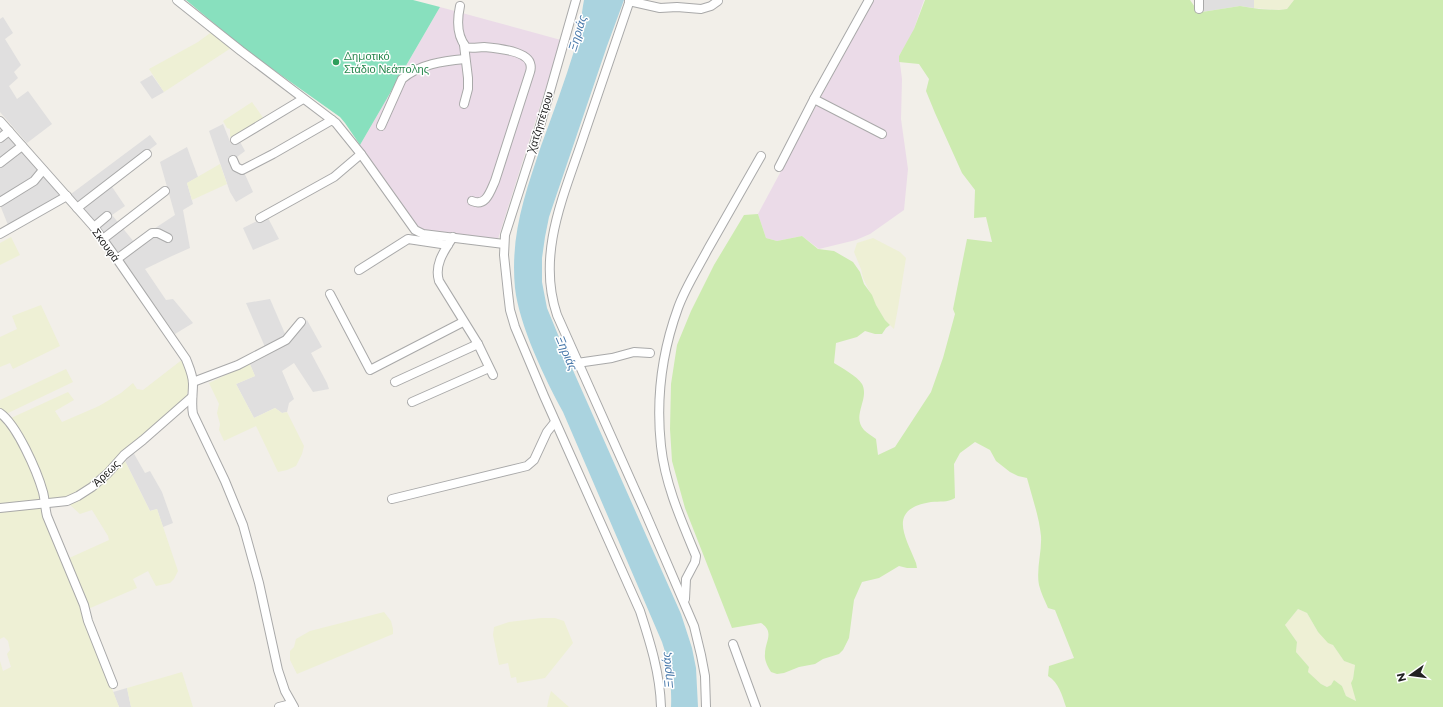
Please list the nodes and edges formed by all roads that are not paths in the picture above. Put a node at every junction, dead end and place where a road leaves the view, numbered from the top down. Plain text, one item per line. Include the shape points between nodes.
1 (177, 0) edge
2 (576, 0) edge
3 (629, 0) edge
4 (870, 0) edge
5 (1199, 0) edge
6 (718, 1) edge
7 (460, 6) dead end
8 (1199, 9) dead end
9 (464, 45) junction
10 (465, 59) junction
11 (303, 98) junction
12 (814, 99) junction
13 (464, 104) dead end
14 (0, 120) edge
15 (332, 120) junction
16 (380, 126) dead end
17 (8, 131) junction
18 (882, 134) dead end
19 (0, 138) edge
20 (235, 140) dead end
21 (22, 146) junction
22 (147, 154) dead end
23 (360, 154) junction
24 (761, 156) dead end
25 (233, 160) dead end
26 (0, 163) edge
27 (779, 167) dead end
28 (43, 170) junction
29 (165, 191) dead end
30 (67, 196) junction
31 (472, 201) dead end
32 (0, 202) edge
33 (77, 208) junction
34 (107, 216) dead end
35 (260, 218) dead end
36 (94, 227) junction
37 (0, 234) edge
38 (168, 238) dead end
39 (453, 238) junction
40 (103, 239) junction
41 (504, 244) junction
42 (448, 245) junction
43 (117, 259) junction
44 (359, 270) dead end
45 (330, 294) dead end
46 (301, 322) dead end
47 (463, 322) junction
48 (478, 344) junction
49 (650, 353) dead end
50 (577, 363) junction
51 (489, 368) junction
52 (493, 375) dead end
53 (193, 382) junction
54 (395, 382) dead end
55 (192, 397) junction
56 (412, 402) dead end
57 (0, 413) edge
58 (555, 422) junction
59 (392, 499) dead end
60 (46, 504) junction
61 (0, 508) edge
62 (685, 604) junction
63 (732, 644) dead end
64 (113, 684) dead end
65 (292, 705) edge
66 (278, 707) edge
67 (661, 707) edge
68 (706, 707) edge
69 (756, 707) edge

1 - 11 street
2 - 41 street, Χατζηπέτρου
3 - 6 street via 660,8 701,9
3 - 50 street via 559,207 553,232 549,273 552,299
4 - 12 street
5 - 8 street
7 - 9 street via 458,23
9 - 10 street
9 - 31 street via 468,48 509,50 527,58 531,67 488,198 478,203
10 - 13 street via 468,89
10 - 16 street via 446,61 409,73 402,79
11 - 15 street
11 - 20 street
12 - 18 street
12 - 27 street
14 - 17 street, Σκουφά
15 - 23 street
15 - 25 street via 242,170 236,167
17 - 19 street
17 - 21 street, Σκουφά
21 - 26 street
21 - 28 street, Σκουφά
22 - 33 street
23 - 35 street via 330,180
23 - 39 street via 415,230 423,234
24 - 62 street via 691,280 678,308 665,353 659,413 661,447 673,497 696,556 686,579
28 - 30 street, Σκουφά
28 - 32 street via 34,181
29 - 40 street
30 - 33 street, Σκουφά
30 - 37 street
33 - 36 street, Σκουφά
34 - 36 street
36 - 40 street, Σκουφά
38 - 43 street via 152,233
39 - 41 street
39 - 42 street
40 - 43 street, Σκουφά
41 - 58 street, Χατζηπέτρου via 510,310
42 - 44 street via 408,239
42 - 47 street via 438,265 437,274
43 - 53 street, Σκουφά via 186,359
45 - 47 street via 370,370
46 - 53 street via 286,340 238,365
47 - 48 street
48 - 51 street
48 - 54 street
49 - 50 street via 634,352
50 - 62 street
51 - 52 street
51 - 56 street
53 - 55 street, Σκουφά
55 - 60 street, Άρεως via 124,455 92,487 68,501
55 - 65 street, Σκουφά via 196,422 238,510 248,540 260,583 278,670
57 - 60 street via 20,437 37,475
58 - 59 street via 528,466
58 - 67 street, Χατζηπέτρου via 640,611 656,666
60 - 61 street, Άρεως
60 - 64 street via 47,516
62 - 68 street via 694,626 701,655
63 - 69 street
65 - 66 street

